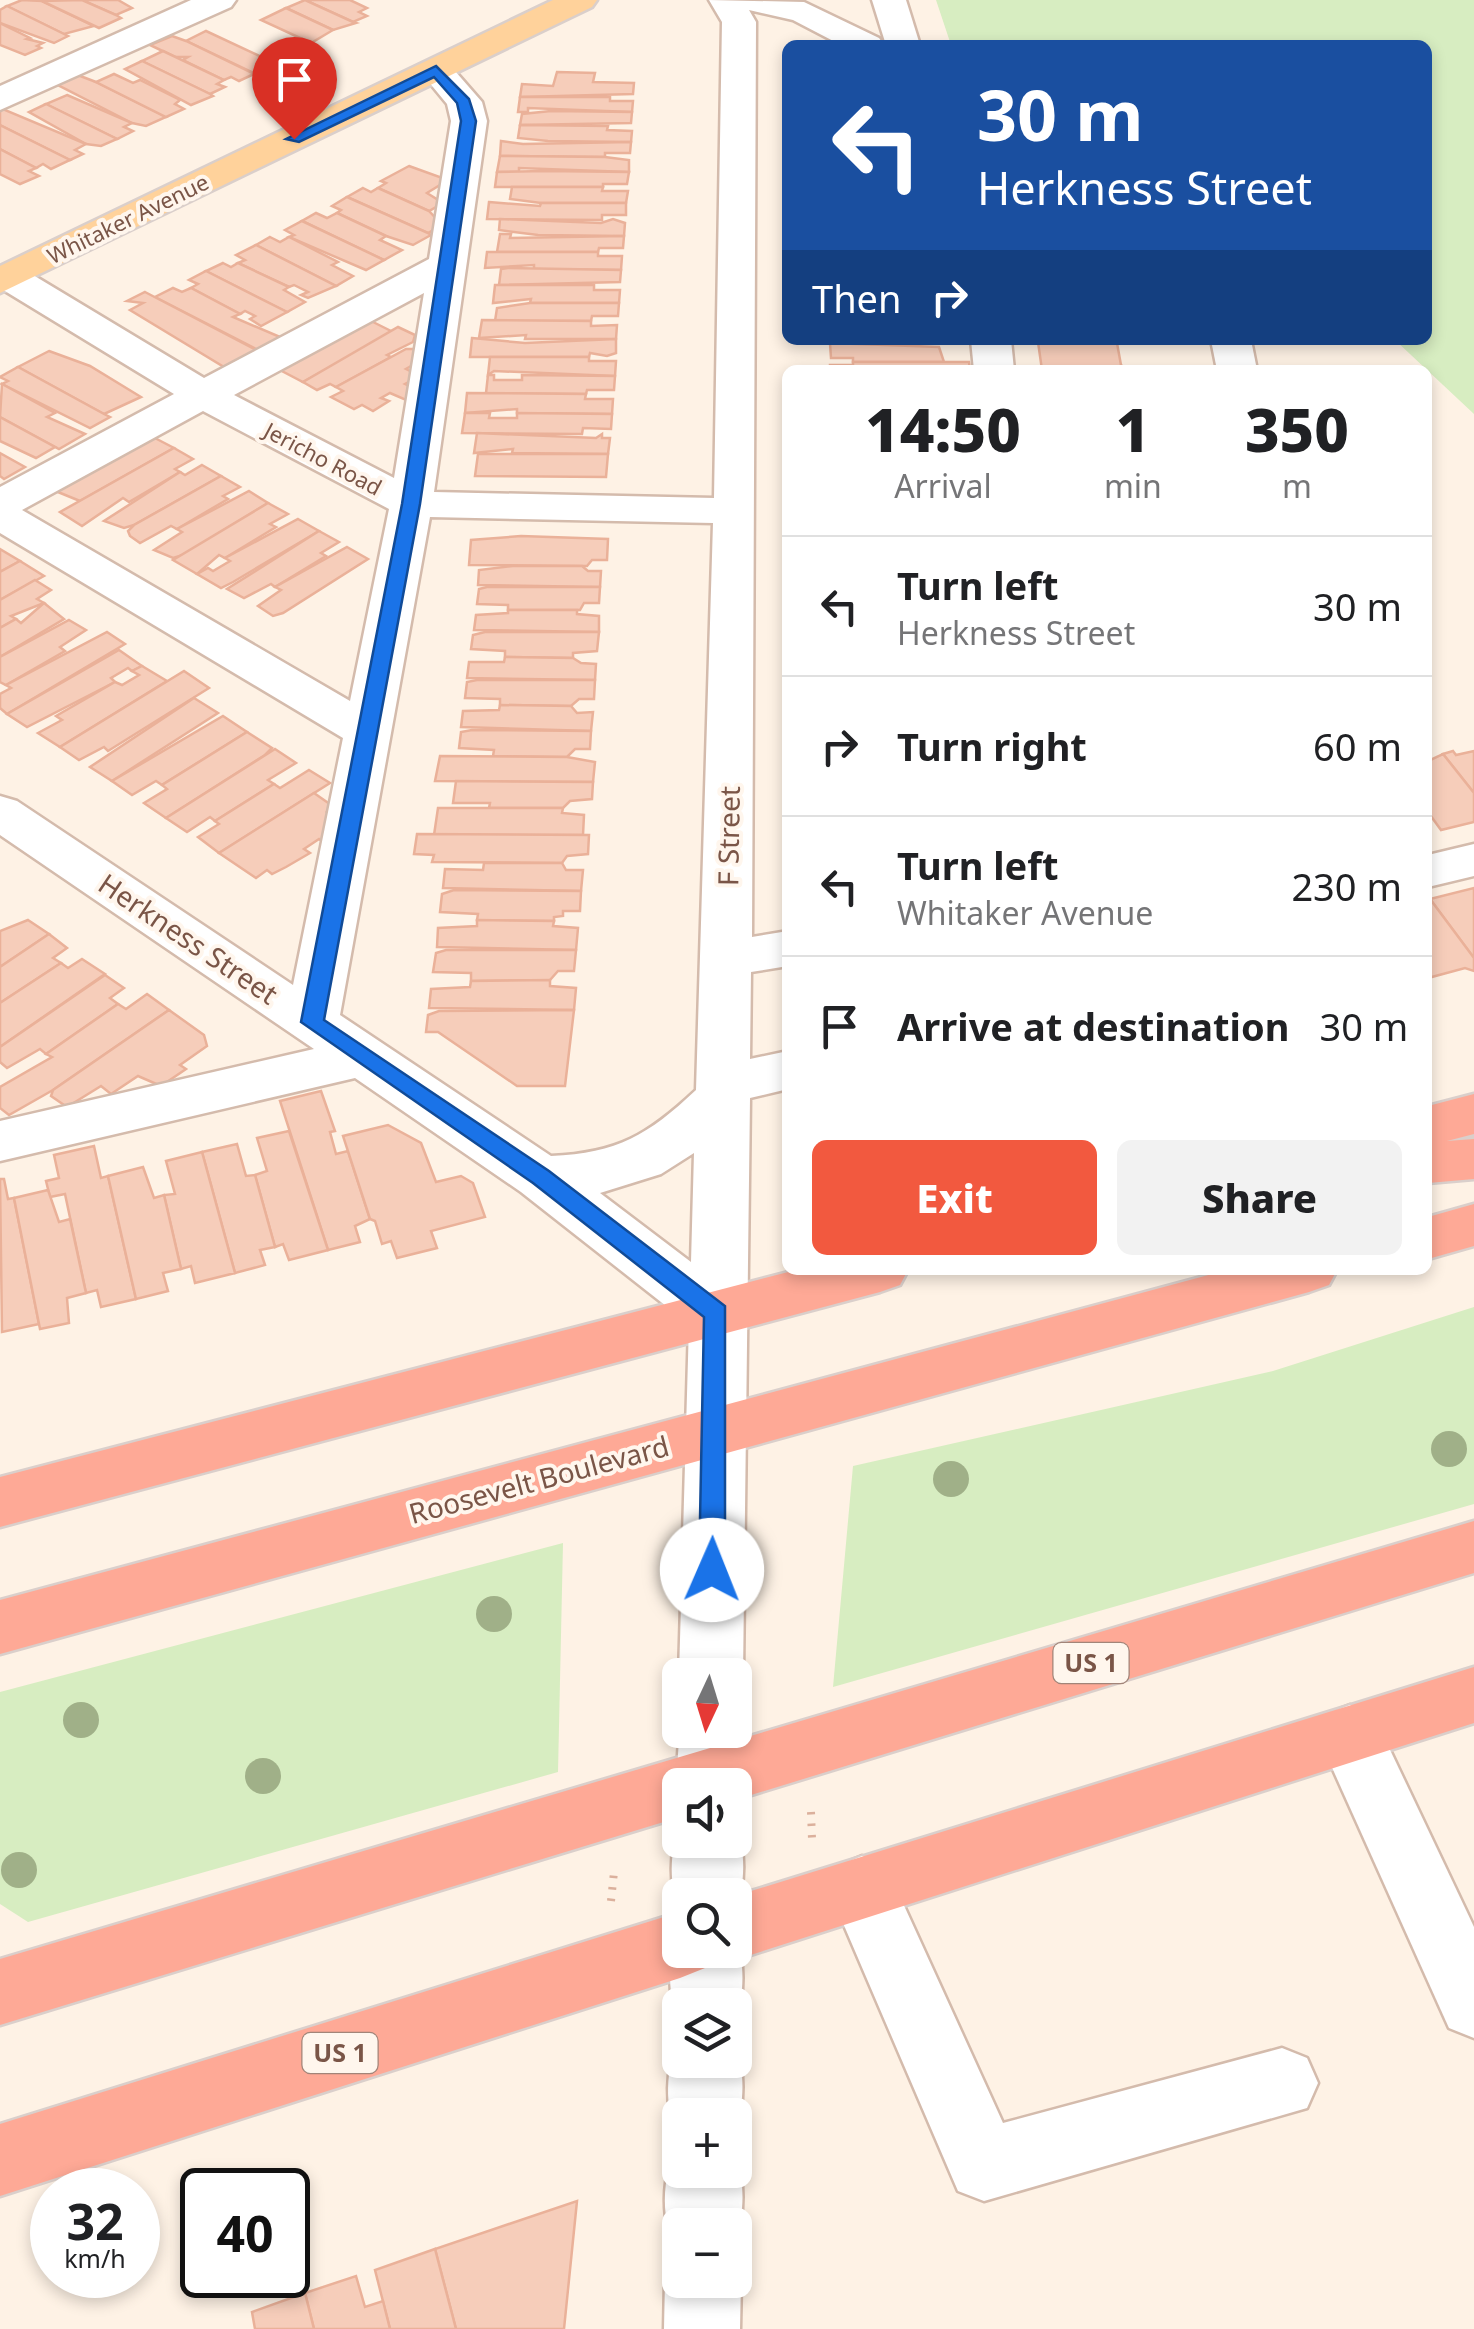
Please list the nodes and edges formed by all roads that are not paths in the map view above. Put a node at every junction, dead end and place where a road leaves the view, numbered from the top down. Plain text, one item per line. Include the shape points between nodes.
1 (219, 0) edge
2 (580, 0) edge
3 (726, 0) edge
4 (748, 0) edge
5 (890, 0) edge
6 (857, 40) edge
7 (902, 40) edge
8 (436, 70) junction
9 (0, 99) edge
10 (448, 264) junction
11 (4, 279) edge
12 (205, 396) junction
13 (0, 504) edge
14 (411, 504) junction
15 (735, 511) junction
16 (0, 515) edge
17 (368, 732) junction
18 (0, 812) edge
19 (1474, 860) edge
20 (1432, 870) edge
21 (782, 949) edge
22 (726, 959) junction
23 (312, 1022) junction
24 (364, 1057) junction
25 (782, 1072) edge
26 (722, 1091) junction
27 (1474, 1114) edge
28 (1432, 1125) edge
29 (0, 1141) edge
30 (1474, 1160) edge
31 (1432, 1162) edge
32 (541, 1177) junction
33 (1474, 1225) edge
34 (1432, 1237) edge
35 (861, 1275) edge
36 (1291, 1275) edge
37 (716, 1313) junction
38 (714, 1433) junction
39 (0, 1502) edge
40 (1474, 1547) edge
41 (0, 1627) edge
42 (710, 1658) edge
43 (1474, 1695) edge
44 (1350, 1734) junction
45 (752, 1768) edge
46 (662, 1795) edge
47 (862, 1888) junction
48 (752, 1923) edge
49 (662, 1951) edge
50 (0, 1992) edge
51 (1474, 2004) edge
52 (1282, 2083) dead end
53 (0, 2160) edge
54 (702, 2298) edge
55 (702, 2329) edge

1 - 9 street
2 - 8 main road, Whitaker Avenue
3 - 15 street, F Street via 740,22
4 - 6 street via 804,12
5 - 7 street
8 - 10 street via 464,102 469,121
8 - 11 main road, Whitaker Avenue
10 - 12 street
10 - 14 street
11 - 12 street, Jericho Road
12 - 13 street
12 - 14 street, Jericho Road
14 - 15 street, Jericho Road
14 - 17 street
15 - 22 street, F Street
16 - 17 street
17 - 23 street
18 - 23 street, Herkness Street
19 - 20 street
21 - 22 street
22 - 26 street, F Street
23 - 24 street, Herkness Street
24 - 29 street
24 - 32 street, Herkness Street
25 - 26 street
26 - 32 street via 681,1139 642,1162 598,1176
26 - 37 street, F Street
27 - 28 highway
30 - 31 highway
32 - 37 street, Herkness Street
33 - 34 highway
35 - 37 highway
36 - 38 highway, Roosevelt Boulevard
37 - 38 street, F Street
37 - 39 highway
38 - 41 highway, Roosevelt Boulevard
38 - 42 street, F Street
40 - 45 highway, US 1
43 - 44 highway
44 - 47 highway
44 - 51 street
46 - 50 highway, US 1
47 - 48 highway
47 - 52 street via 984,2165
49 - 53 highway, US 1
54 - 55 street

